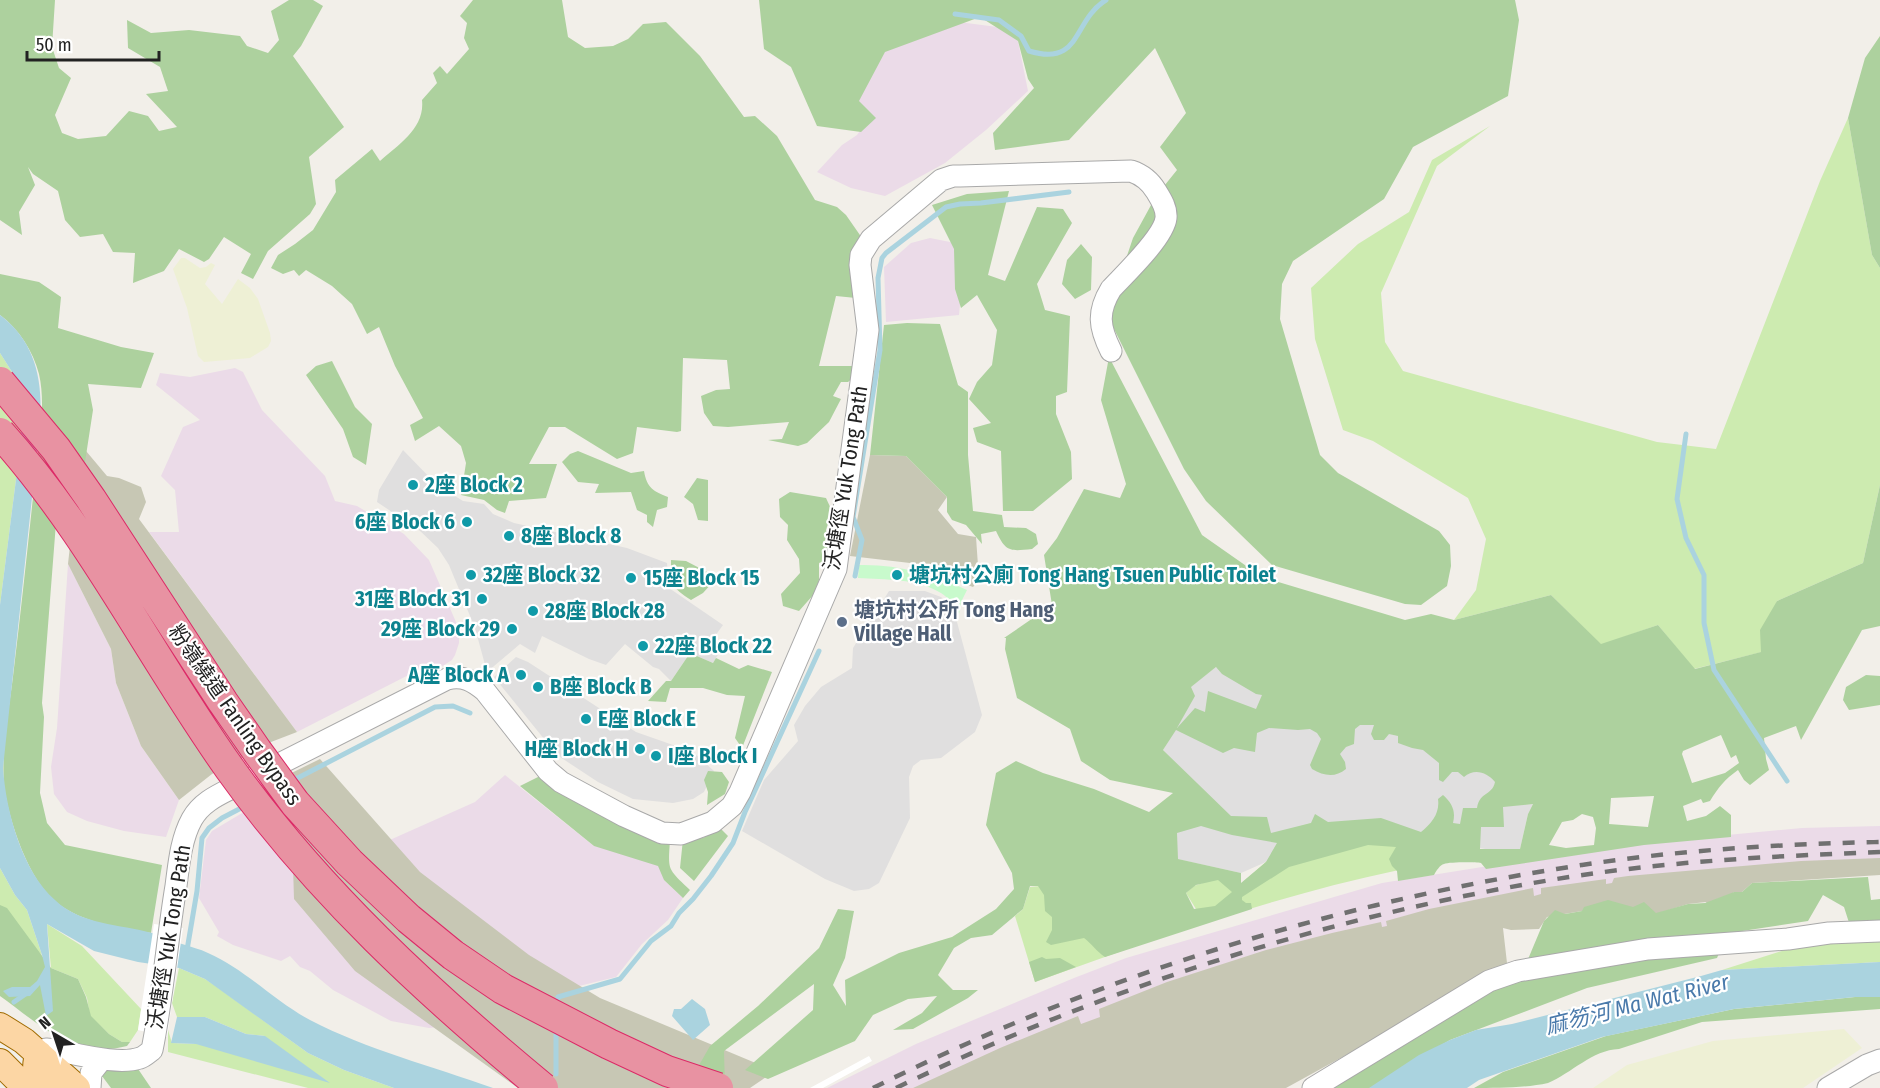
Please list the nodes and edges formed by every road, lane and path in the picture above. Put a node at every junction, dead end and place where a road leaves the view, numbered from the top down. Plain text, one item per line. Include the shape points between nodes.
1 (1111, 351) dead end
2 (0, 382) edge
3 (0, 433) edge
4 (1880, 931) edge
5 (0, 1026) edge
6 (39, 1054) junction
7 (102, 1059) junction
8 (1880, 1060) edge
9 (0, 1062) edge
10 (26, 1088) edge
11 (47, 1088) edge
12 (77, 1088) edge
13 (90, 1088) edge
14 (543, 1088) edge
15 (718, 1088) edge
16 (1313, 1088) edge
17 (1828, 1088) edge

1 - 7 street, 沃塘徑 Yuk Tong Path via 1101,326 1106,297 1156,238 1166,218 1165,208 1141,174 1131,171 960,176 941,180 871,238 861,255 868,330 836,568 732,806 713,822 681,834 662,833 561,782 473,681 456,676 436,683 201,807 184,837 152,1050 141,1058
2 - 15 highway, 粉嶺繞道 Fanling Bypass, bridge via 91,498 257,752 295,803 349,862 409,919 503,989 666,1071
3 - 14 highway, 粉嶺繞道 Fanling Bypass, bridge via 68,519 198,721 270,822 323,884 416,978
4 - 16 street via 1648,949 1518,971 1489,981
5 - 6 main road
6 - 7 street, 沃塘徑 Yuk Tong Path via 46,1049
6 - 11 main road via 36,1072
6 - 12 main road
7 - 13 street via 91,1072
8 - 17 street
9 - 10 main road

